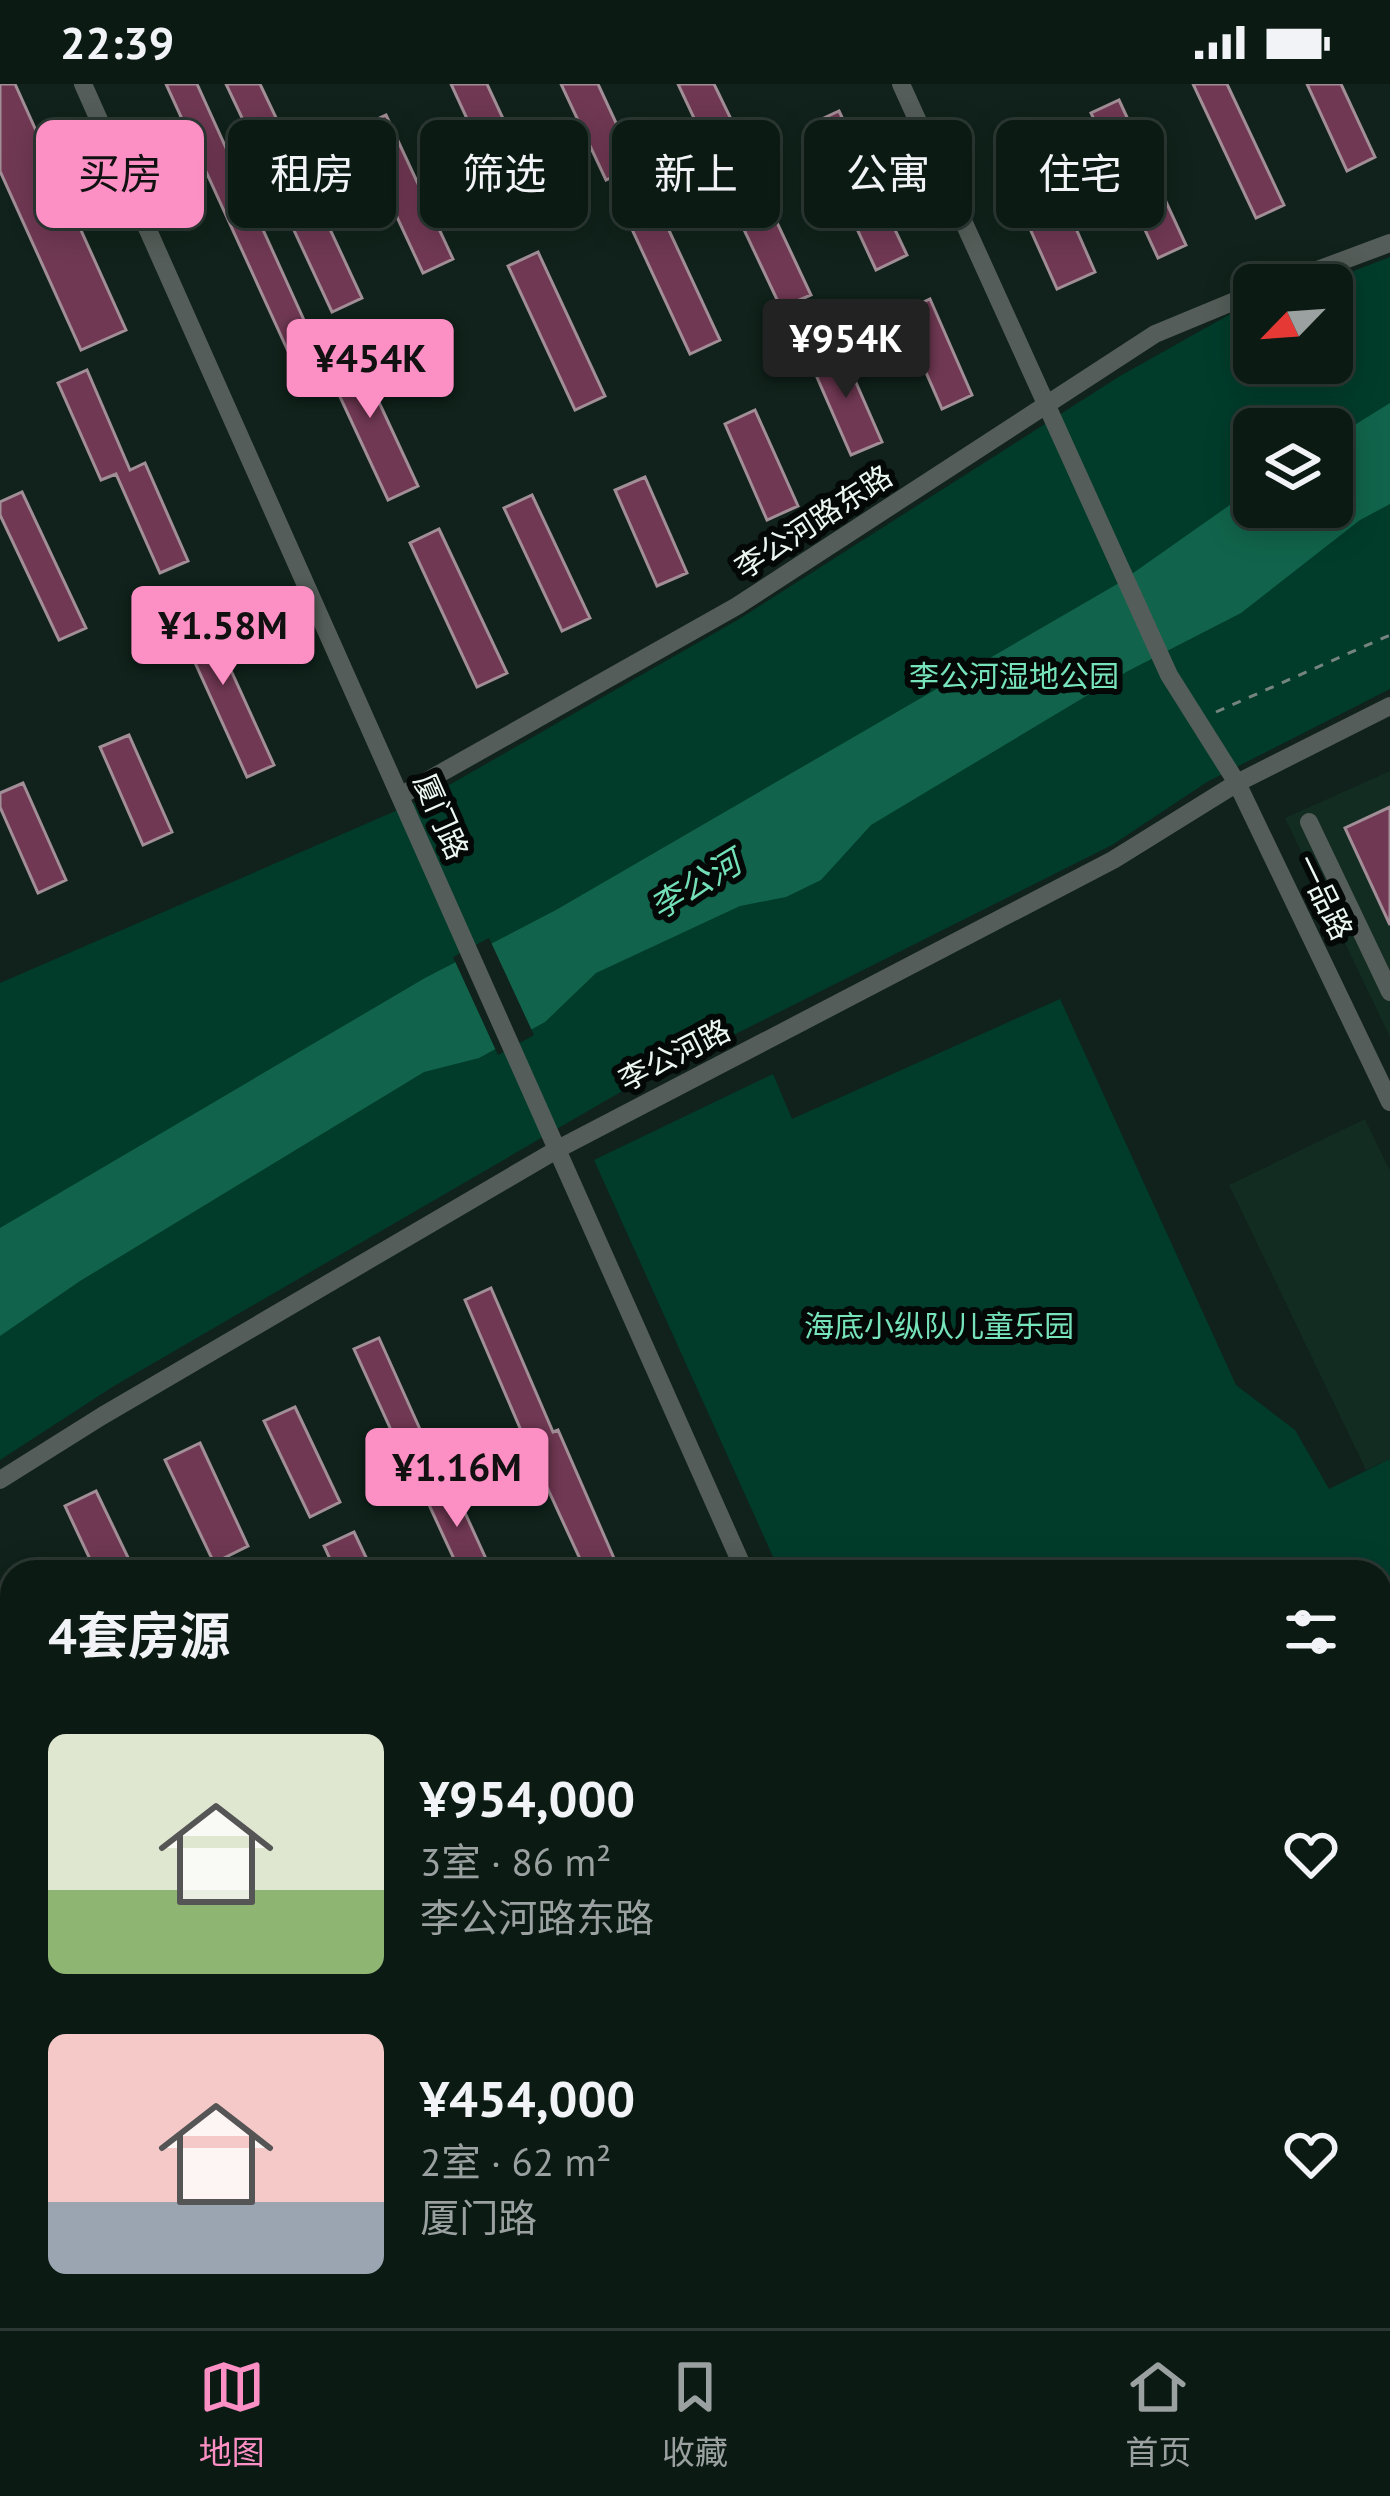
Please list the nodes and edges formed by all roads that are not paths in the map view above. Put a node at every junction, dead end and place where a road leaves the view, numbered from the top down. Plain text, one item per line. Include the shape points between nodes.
1 (82, 84) edge
2 (901, 84) edge
3 (1390, 243) edge
4 (1334, 264) edge
5 (1233, 302) edge
6 (1046, 403) junction
7 (1390, 706) edge
8 (1237, 783) junction
9 (400, 796) junction
10 (1309, 822) dead end
11 (1390, 992) edge
12 (1390, 1102) edge
13 (557, 1149) junction
14 (0, 1480) edge
15 (740, 1560) edge

1 - 9 street, 厦门路
2 - 6 street, 一品路
3 - 4 street
5 - 6 street, 李公河路东路 via 1155,334
6 - 8 street, 一品路 via 1169,675
6 - 9 street, 李公河路东路 via 736,606
7 - 8 street, 李公河路
8 - 12 street, 一品路
8 - 13 street, 李公河路 via 1113,860
9 - 13 street, 厦门路
10 - 11 street
13 - 14 street, 李公河路
13 - 15 street, 厦门路

